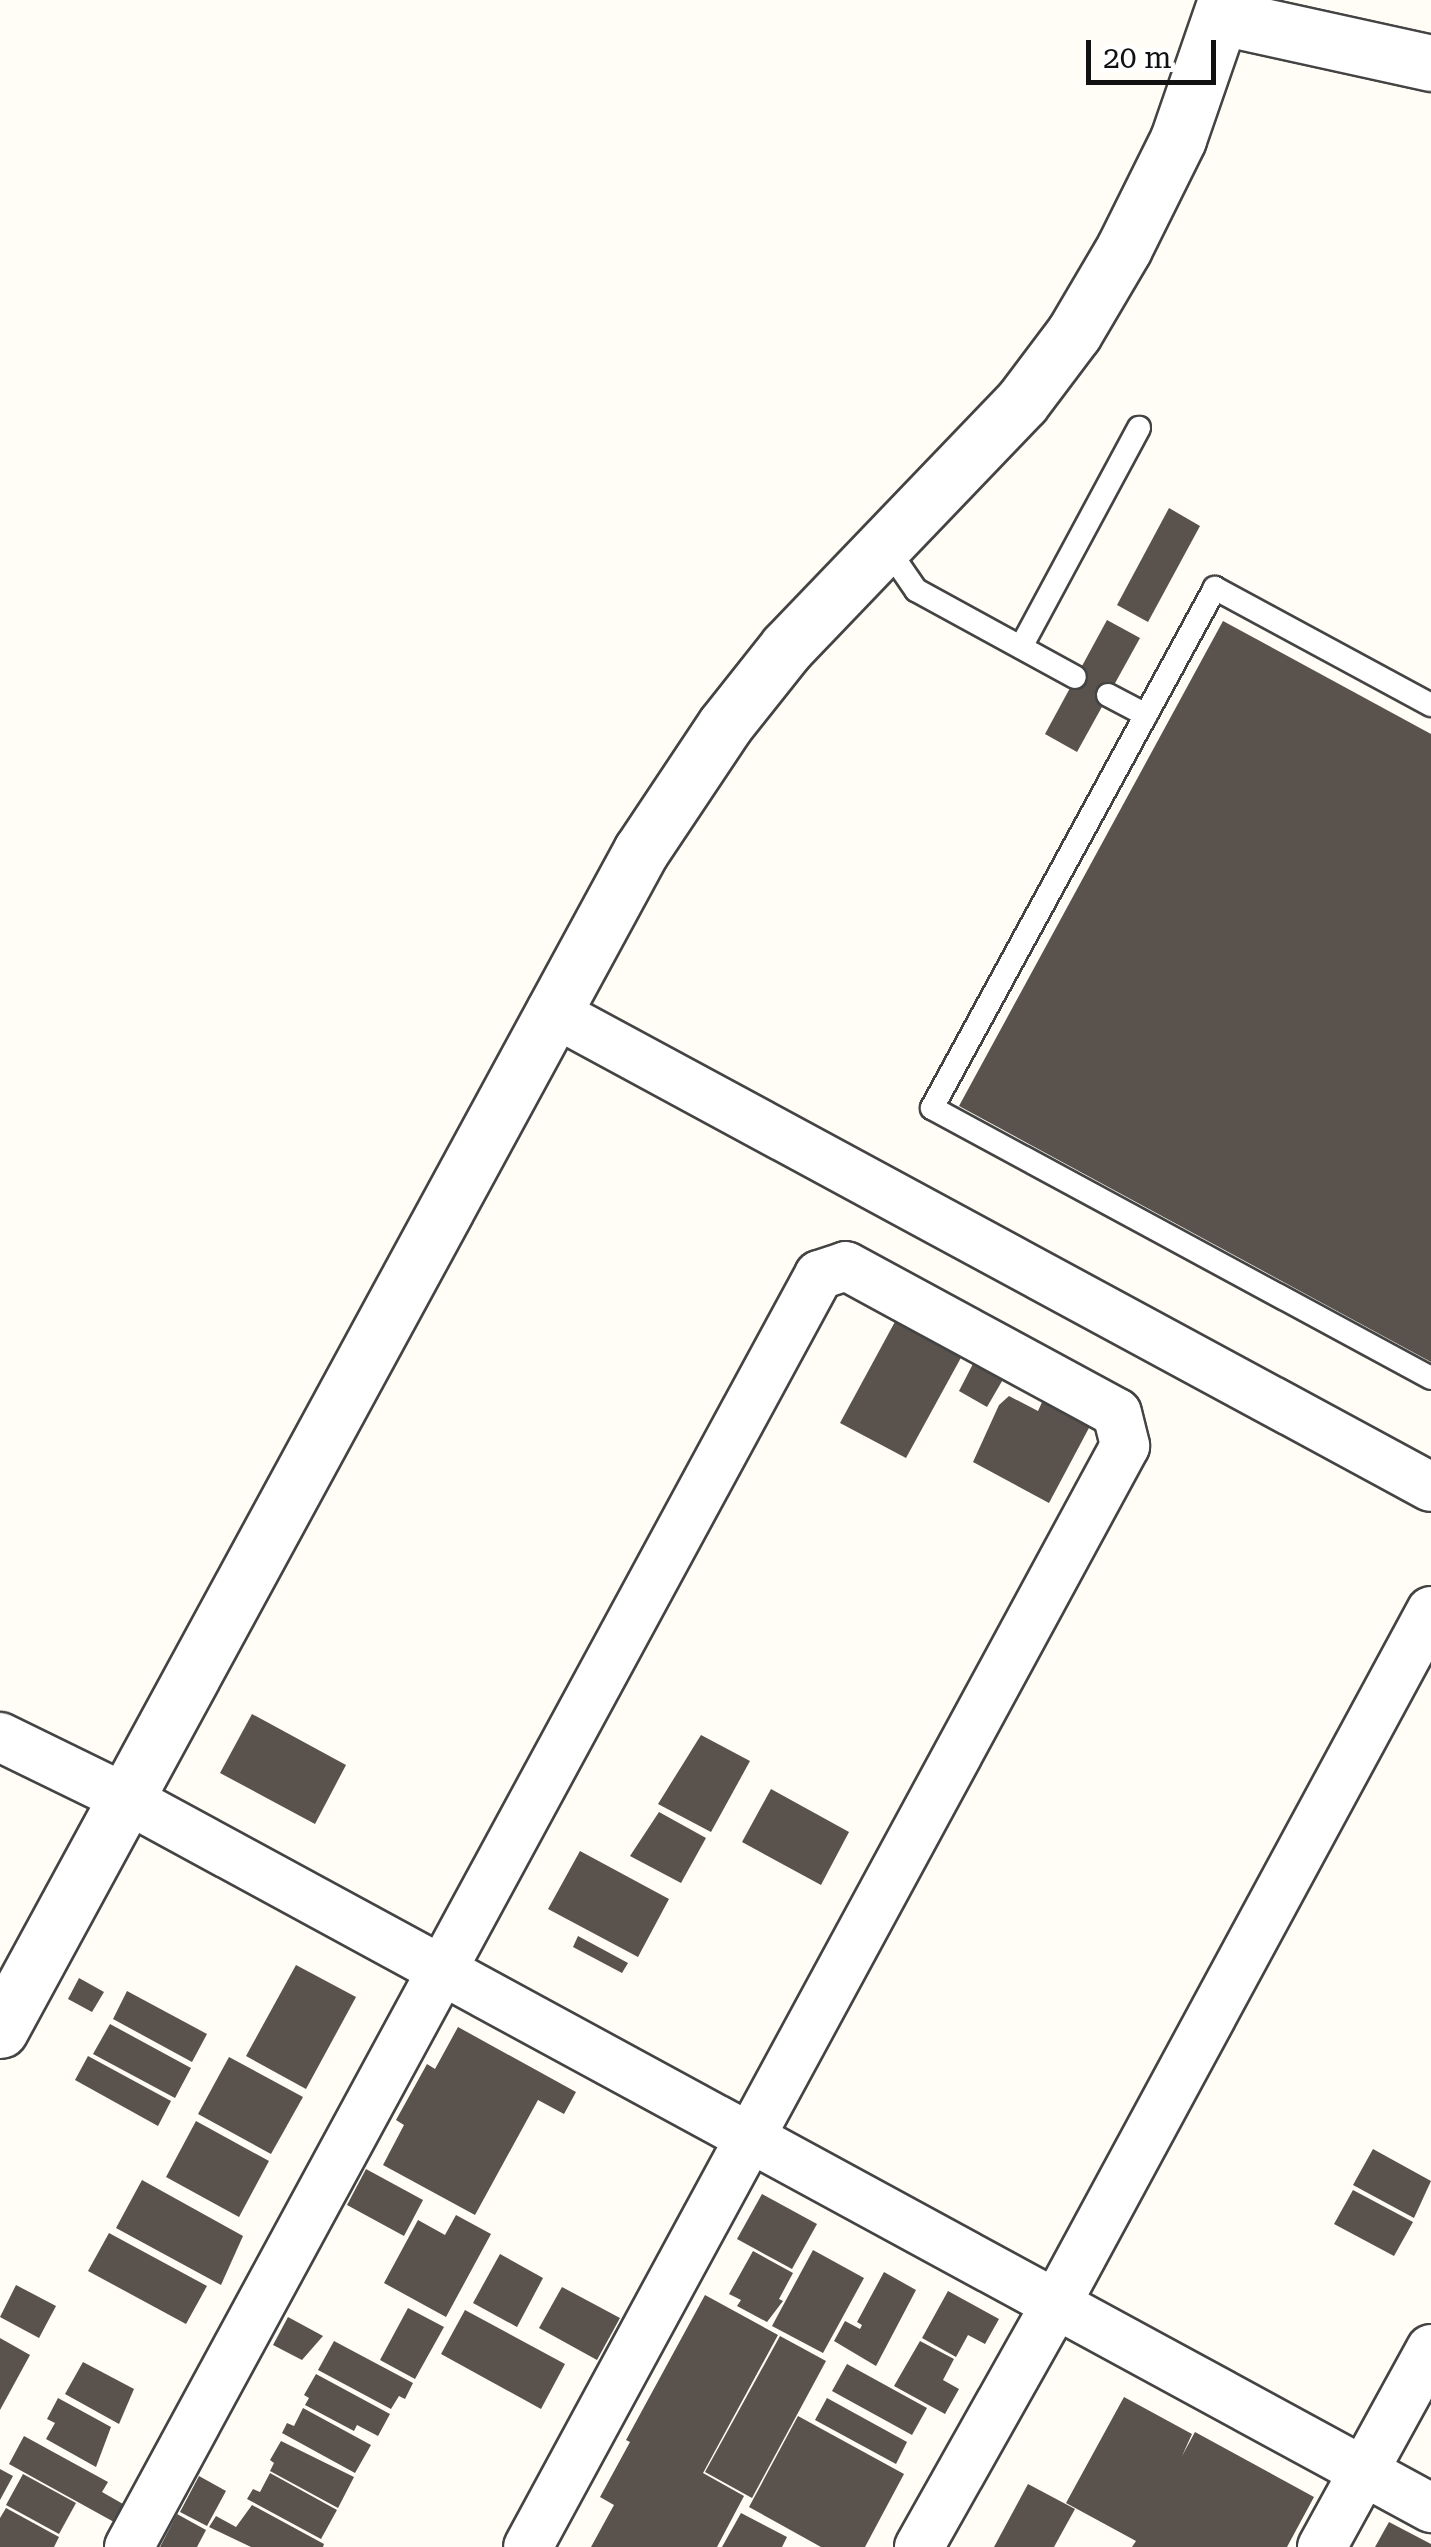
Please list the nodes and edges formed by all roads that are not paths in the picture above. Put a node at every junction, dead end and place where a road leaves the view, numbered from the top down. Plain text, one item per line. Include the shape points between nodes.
1 (1224, 8) edge
2 (1431, 63) edge
3 (1139, 428) dead end
4 (885, 545) junction
5 (1020, 647) junction
6 (1076, 676) dead end
7 (1108, 695) dead end
8 (1431, 705) edge
9 (1146, 715) junction
10 (551, 1012) junction
11 (1431, 1378) edge
12 (1431, 1487) edge
13 (1431, 1611) edge
14 (0, 1737) edge
15 (125, 1798) junction
16 (442, 1970) junction
17 (0, 2030) edge
18 (750, 2138) junction
19 (1056, 2304) junction
20 (1431, 2349) edge
21 (1364, 2471) junction
22 (1431, 2508) edge
23 (129, 2547) edge
24 (528, 2547) edge
25 (919, 2547) edge
26 (1322, 2547) edge

1 - 2 street
1 - 4 street via 1178,139 1074,333 1022,402
3 - 5 lane
4 - 5 lane via 916,590
4 - 10 street via 787,647 725,724 640,850
5 - 6 lane
7 - 9 lane
8 - 9 lane via 1215,588
9 - 11 lane via 932,1108
10 - 12 street
10 - 15 street
13 - 19 street
14 - 15 street
15 - 16 street
15 - 17 street
16 - 18 street
16 - 18 street via 819,1275 846,1266 1117,1413 1125,1446
16 - 23 street
18 - 19 street
18 - 24 street
19 - 21 street
19 - 25 street
20 - 21 street
21 - 22 street
21 - 26 street

